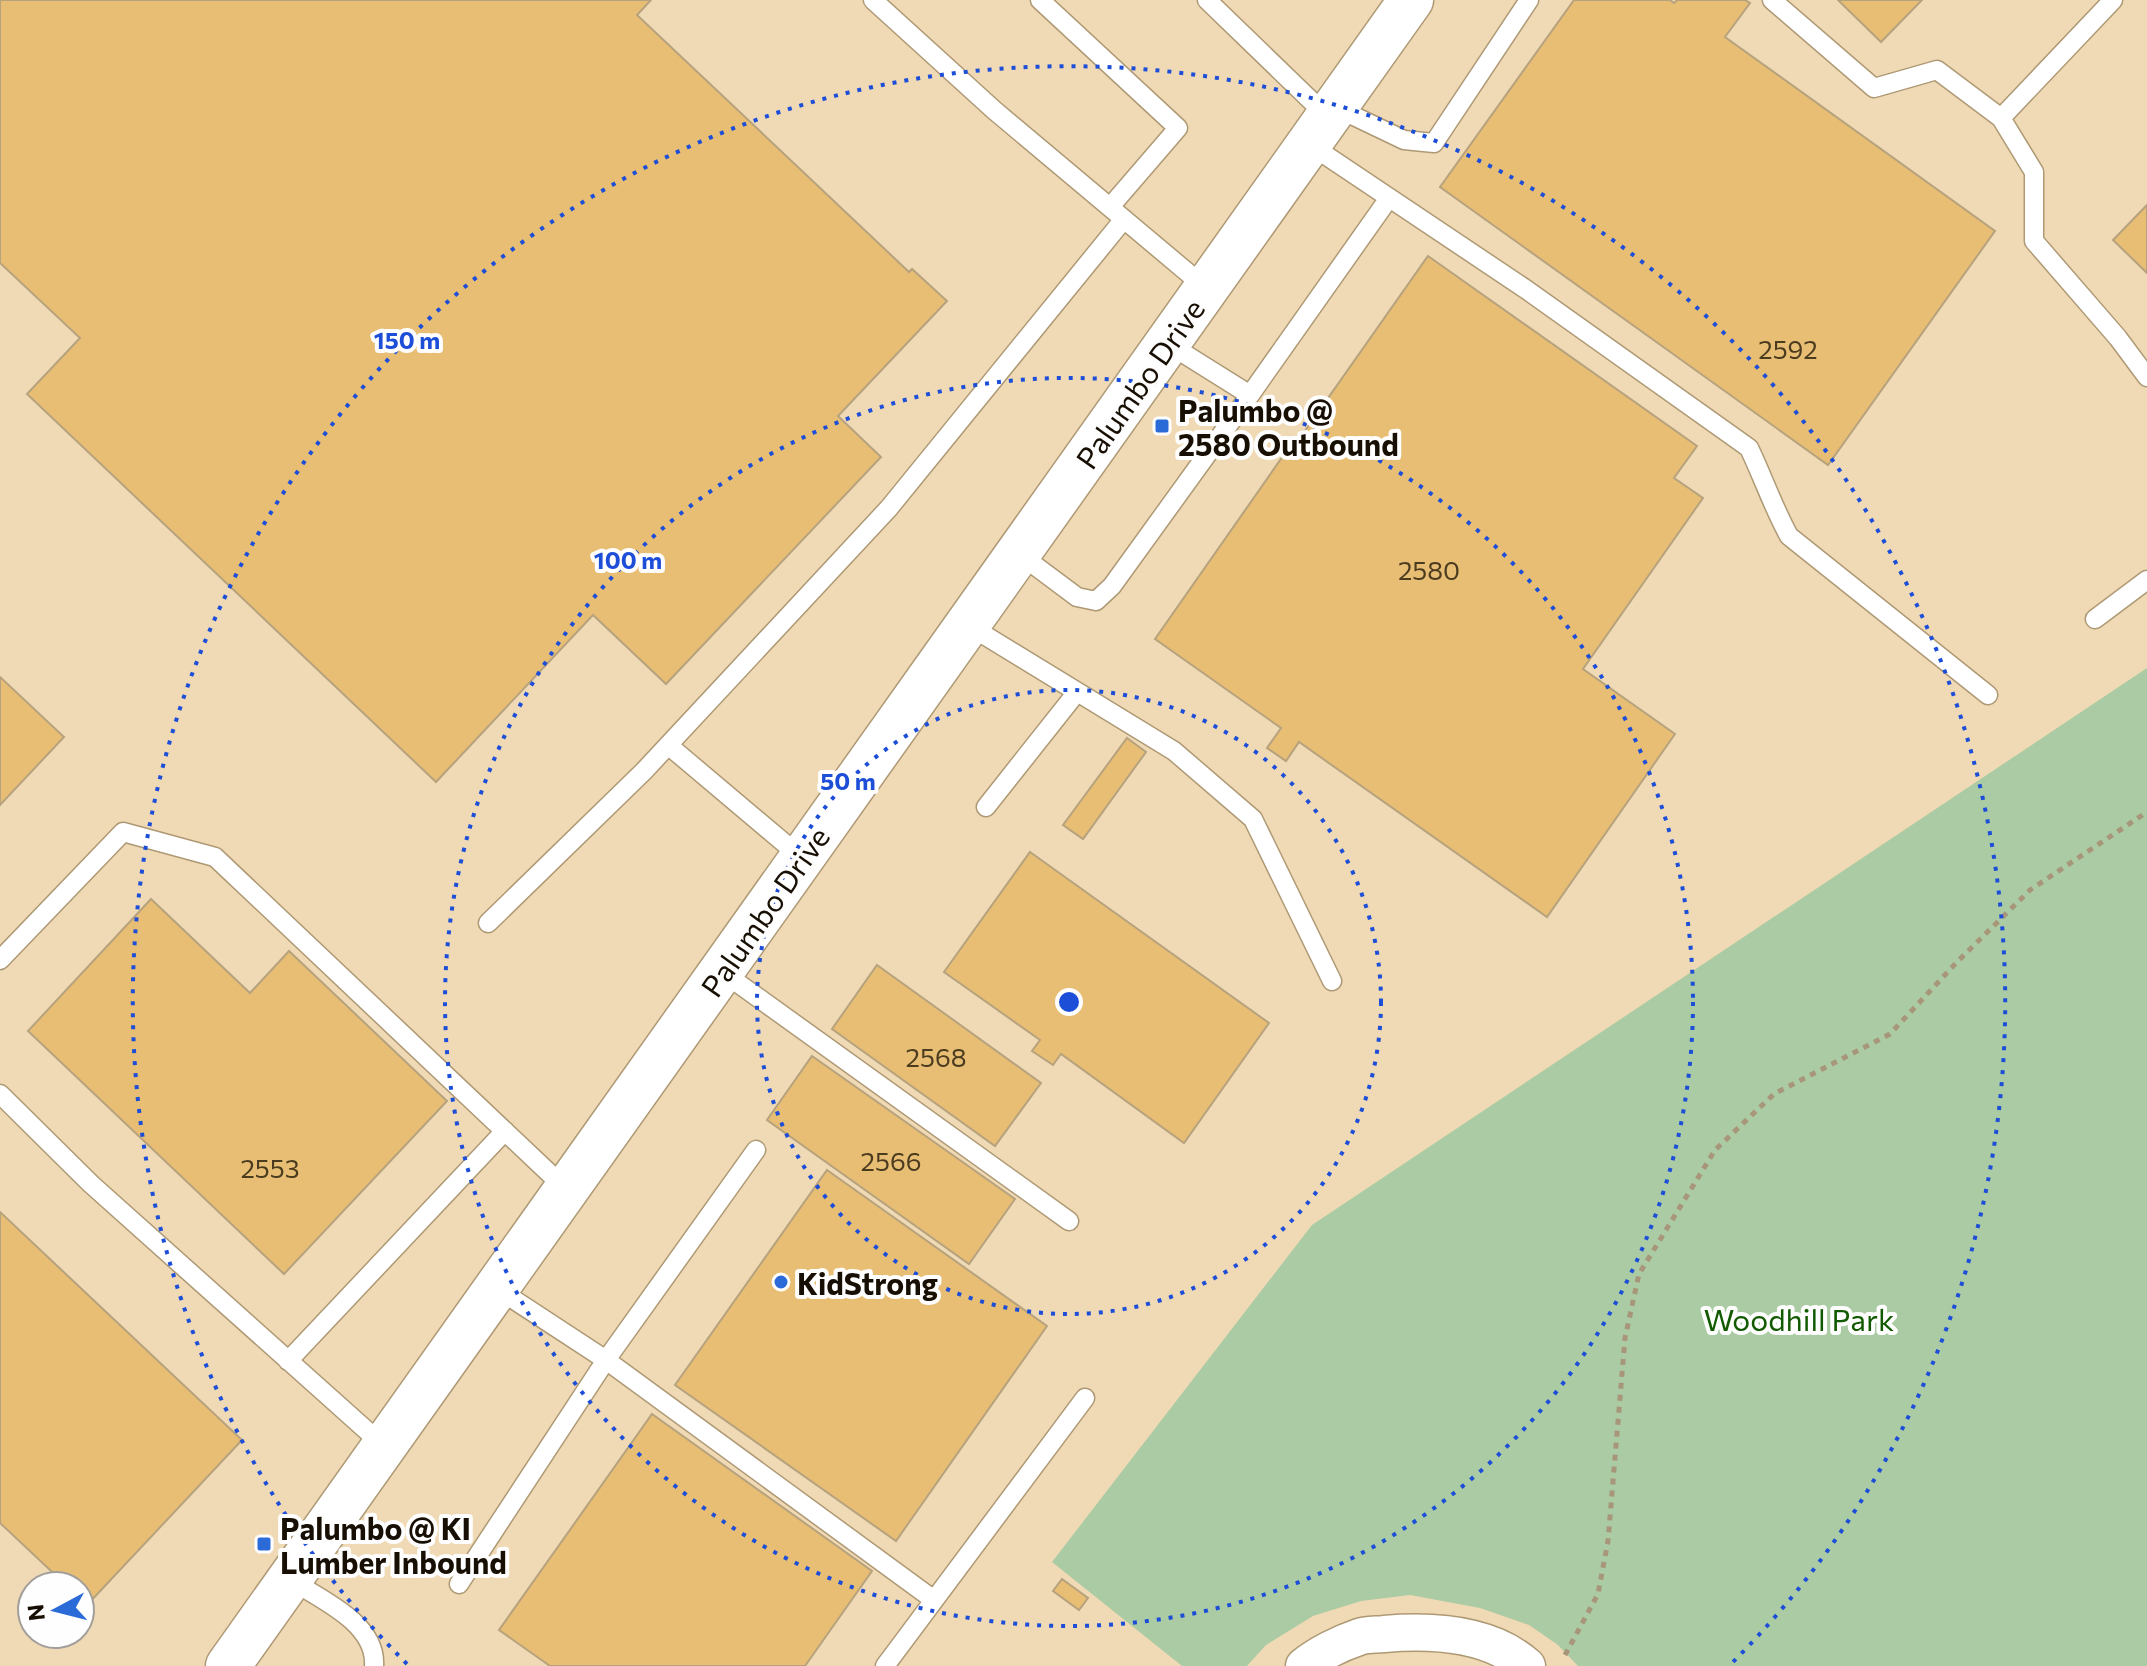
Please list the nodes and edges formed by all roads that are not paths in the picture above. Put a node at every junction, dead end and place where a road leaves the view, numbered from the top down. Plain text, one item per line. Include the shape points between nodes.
1 (873, 0) edge
2 (1040, 0) edge
3 (1207, 0) edge
4 (1411, 0) edge
5 (1529, 0) edge
6 (1772, 0) edge
7 (2113, 0) edge
8 (2001, 118) junction
9 (1324, 123) junction
10 (1389, 198) junction
11 (1117, 213) junction
12 (1206, 288) junction
13 (1167, 343) junction
14 (2147, 377) edge
15 (1250, 395) junction
16 (1018, 553) junction
17 (2147, 580) edge
18 (2095, 619) dead end
19 (968, 625) junction
20 (1077, 692) junction
21 (1988, 695) dead end
22 (668, 745) junction
23 (986, 807) dead end
24 (802, 858) junction
25 (488, 923) dead end
26 (0, 960) edge
27 (721, 971) junction
28 (1332, 981) dead end
29 (0, 1094) edge
30 (505, 1131) junction
31 (756, 1150) dead end
32 (566, 1189) junction
33 (1069, 1221) dead end
34 (496, 1288) junction
35 (606, 1360) junction
36 (288, 1361) junction
37 (1085, 1398) dead end
38 (384, 1446) junction
39 (289, 1579) junction
40 (459, 1584) dead end
41 (934, 1600) junction
42 (228, 1666) edge
43 (374, 1666) edge
44 (885, 1666) edge
45 (1304, 1666) edge
46 (1527, 1666) edge

1 - 11 lane
2 - 11 lane via 1178,128
3 - 9 lane
4 - 9 street, Palumbo Drive
5 - 9 lane via 1434,143
6 - 8 lane via 1874,88 1937,70
7 - 8 lane
8 - 14 lane via 2034,172 2034,241
9 - 10 lane
9 - 12 street, Palumbo Drive
10 - 15 lane
10 - 21 lane via 1749,448 1789,536
11 - 12 lane
11 - 22 lane via 889,508
12 - 13 street, Palumbo Drive
13 - 15 lane
13 - 16 street, Palumbo Drive
15 - 16 lane via 1096,601 1077,597
16 - 19 street, Palumbo Drive
17 - 18 lane
19 - 20 lane
19 - 24 street, Palumbo Drive
20 - 23 lane
20 - 28 lane via 1174,751 1253,819
22 - 24 lane
22 - 25 lane
24 - 27 street, Palumbo Drive
26 - 30 lane via 123,832 215,857
27 - 32 street, Palumbo Drive
27 - 33 lane
29 - 36 lane via 91,1184
30 - 32 lane
30 - 36 lane
31 - 35 lane
32 - 34 street, Palumbo Drive
34 - 35 lane
34 - 38 street, Palumbo Drive
35 - 40 lane
35 - 41 lane
36 - 38 lane
37 - 41 lane
38 - 39 street, Palumbo Drive
39 - 42 street, Palumbo Drive
39 - 43 lane via 355,1623 371,1642
41 - 44 lane
45 - 46 street via 1362,1636 1412,1632 1466,1637 1514,1655

